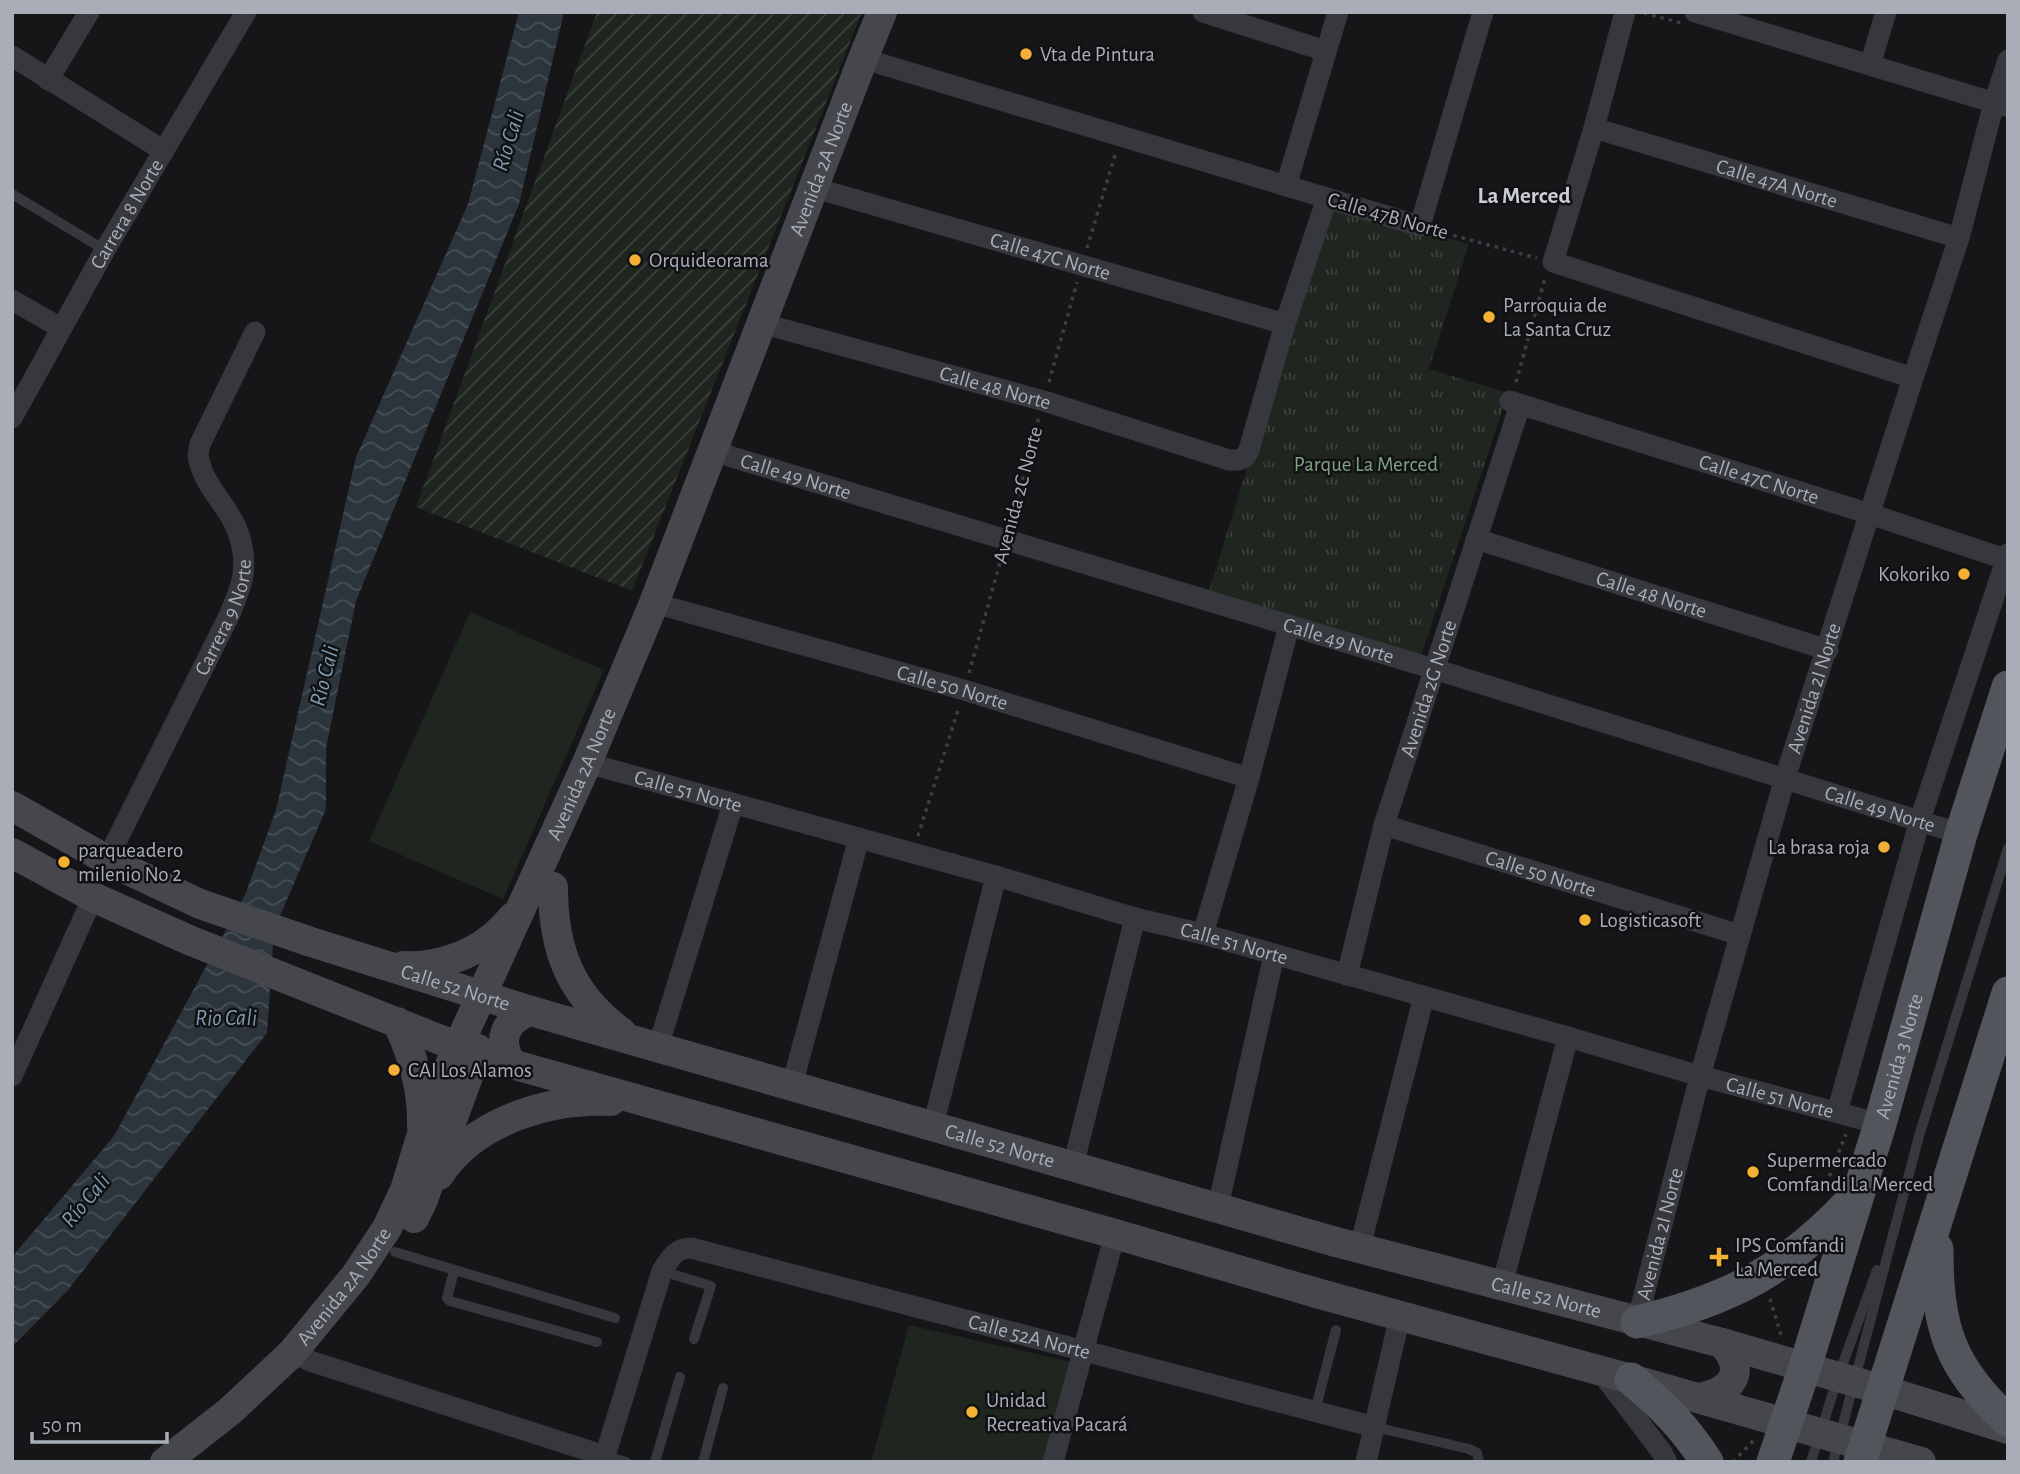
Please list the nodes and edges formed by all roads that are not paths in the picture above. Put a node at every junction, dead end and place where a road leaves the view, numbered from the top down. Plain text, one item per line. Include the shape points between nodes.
1 (89, 12) edge
2 (246, 12) edge
3 (882, 12) edge
4 (903, 12) edge
5 (1203, 12) edge
6 (1338, 12) edge
7 (1483, 12) edge
8 (1625, 12) edge
9 (1695, 12) edge
10 (1886, 12) edge
11 (1739, 19) edge
12 (1326, 51) junction
13 (12, 56) edge
14 (873, 60) junction
15 (2008, 60) edge
16 (1870, 65) junction
17 (48, 80) junction
18 (2001, 105) edge
19 (1594, 128) junction
20 (164, 151) junction
21 (1286, 186) junction
22 (823, 190) junction
23 (12, 194) edge
24 (1327, 198) junction
25 (1959, 239) junction
26 (105, 250) junction
27 (12, 300) edge
28 (1285, 324) junction
29 (768, 326) junction
30 (61, 328) junction
31 (255, 332) dead end
32 (1913, 378) junction
33 (1515, 403) joint
34 (12, 418) edge
35 (723, 453) junction
36 (1870, 514) junction
37 (1476, 539) junction
38 (2007, 558) edge
39 (663, 606) junction
40 (1289, 626) junction
41 (1828, 650) junction
42 (1434, 669) junction
43 (2008, 687) edge
44 (595, 766) junction
45 (1249, 778) junction
46 (1786, 778) junction
47 (733, 804) junction
48 (12, 806) edge
49 (1920, 820) junction
50 (1384, 825) junction
51 (1961, 834) junction
52 (859, 838) junction
53 (2008, 848) edge
54 (12, 853) edge
55 (107, 860) junction
56 (996, 876) junction
57 (542, 887) junction
58 (93, 897) junction
59 (1136, 918) junction
60 (1203, 934) junction
61 (1740, 935) junction
62 (1274, 955) junction
63 (379, 963) junction
64 (1347, 975) junction
65 (2008, 993) edge
66 (1424, 996) junction
67 (491, 998) junction
68 (531, 1011) junction
69 (385, 1017) junction
70 (1568, 1037) junction
71 (630, 1038) junction
72 (466, 1045) junction
73 (658, 1047) junction
74 (512, 1064) junction
75 (12, 1076) edge
76 (1700, 1076) junction
77 (792, 1085) junction
78 (667, 1109) junction
79 (1837, 1112) junction
80 (1880, 1124) junction
81 (933, 1126) junction
82 (421, 1137) junction
83 (1073, 1166) junction
84 (1856, 1196) junction
85 (422, 1202) junction
86 (1218, 1207) junction
87 (1899, 1208) junction
88 (1937, 1219) junction
89 (1115, 1234) junction
90 (1360, 1248) junction
91 (395, 1252) junction
92 (454, 1271) junction
93 (662, 1271) junction
94 (1502, 1286) junction
95 (1400, 1316) junction
96 (615, 1318) dead end
97 (1637, 1322) junction
98 (1336, 1330) dead end
99 (694, 1339) dead end
100 (597, 1342) dead end
101 (1722, 1343) junction
102 (1083, 1350) junction
103 (301, 1357) junction
104 (1805, 1367) junction
105 (1615, 1375) junction
106 (680, 1377) dead end
107 (1859, 1382) junction
108 (723, 1388) dead end
109 (1698, 1398) junction
110 (1315, 1411) junction
111 (2008, 1421) edge
112 (1786, 1423) junction
113 (1375, 1427) junction
114 (2008, 1429) edge
115 (1844, 1448) edge
116 (605, 1456) junction
117 (165, 1462) edge
118 (193, 1462) edge
119 (626, 1462) edge
120 (655, 1462) edge
121 (703, 1462) edge
122 (1053, 1462) edge
123 (1366, 1462) edge
124 (1479, 1462) edge
125 (1667, 1462) edge
126 (1707, 1462) edge
127 (1773, 1462) edge
128 (1811, 1462) edge
129 (1921, 1462) edge

1 - 17 street
2 - 20 street, Carrera 8 Norte
3 - 14 main road, Avenida 2A Norte
4 - 14 main road, Avenida 2A Norte
5 - 12 street
6 - 12 street
7 - 24 street, Calle 47B Norte via 1420,226
8 - 19 street
9 - 11 street
10 - 16 street
11 - 16 street
12 - 21 street
13 - 17 street
14 - 21 street, Calle 47B Norte
14 - 22 main road, Avenida 2A Norte
15 - 18 street, Avenida 2I Norte
16 - 18 street
17 - 20 street
18 - 25 street, Avenida 2I Norte
19 - 25 street, Calle 47A Norte
19 - 32 street via 1551,262
20 - 26 street, Carrera 8 Norte
21 - 24 street, Calle 47B Norte
22 - 28 street, Calle 47C Norte
22 - 29 main road, Avenida 2A Norte
23 - 26 lane
24 - 28 street
25 - 32 street, Avenida 2I Norte
26 - 30 street, Carrera 8 Norte
27 - 30 street
28 - 29 street, Calle 48 Norte via 1249,450 1238,460 1044,401
29 - 35 main road, Avenida 2A Norte
30 - 34 street, Carrera 8 Norte
31 - 55 street, Carrera 9 Norte via 200,444 198,458 240,538 240,589
32 - 36 street, Avenida 2I Norte
33 - 36 street, Calle 47C Norte
33 - 37 street, Avenida 2G Norte
35 - 39 main road, Avenida 2A Norte
35 - 40 street, Calle 49 Norte
36 - 38 street, Calle 47C Norte
36 - 41 street, Avenida 2I Norte
37 - 41 street, Calle 48 Norte
37 - 42 street, Avenida 2G Norte
38 - 49 street
39 - 44 main road, Avenida 2A Norte
39 - 45 street, Calle 50 Norte via 964,690
40 - 42 street, Calle 49 Norte
40 - 45 street
41 - 46 street, Avenida 2I Norte
42 - 46 street, Calle 49 Norte
42 - 50 street, Avenida 2G Norte
43 - 51 main road, Avenida 3 Norte
44 - 47 street, Calle 51 Norte
44 - 57 main road, Avenida 2A Norte
45 - 60 street
46 - 49 street, Calle 49 Norte
46 - 61 street, Avenida 2I Norte
47 - 52 street, Calle 51 Norte
47 - 73 street
48 - 55 main road, Calle 52 Norte
49 - 51 street, Calle 49 Norte
49 - 79 street
50 - 61 street, Calle 50 Norte
50 - 64 street, Avenida 2G Norte
51 - 80 main road, Avenida 3 Norte
52 - 56 street, Calle 51 Norte
52 - 77 street
53 - 87 lane
54 - 58 main road
55 - 63 main road, Calle 52 Norte via 200,904
56 - 59 street, Calle 51 Norte
56 - 81 street
57 - 63 main road via 492,938 465,954 437,963
57 - 67 main road, Avenida 2A Norte
57 - 71 main road via 570,974 586,1000
58 - 69 main road
58 - 75 street
59 - 60 street, Calle 51 Norte
59 - 83 street
60 - 62 street, Calle 51 Norte
61 - 76 street, Avenida 2I Norte
62 - 64 street, Calle 51 Norte
62 - 86 street
63 - 67 main road, Calle 52 Norte
64 - 66 street, Calle 51 Norte
65 - 88 main road
66 - 70 street, Calle 51 Norte
66 - 90 street
67 - 68 main road, Calle 52 Norte
67 - 72 main road, Avenida 2A Norte
68 - 71 main road, Calle 52 Norte
68 - 74 main road via 513,1019 504,1036 506,1056
69 - 72 main road
69 - 82 main road via 407,1043 415,1066
70 - 76 street, Calle 51 Norte
70 - 94 street
71 - 73 main road, Calle 52 Norte
72 - 74 main road
72 - 82 main road, Avenida 2A Norte
72 - 85 main road, Avenida 2A Norte
73 - 77 main road, Calle 52 Norte
74 - 78 main road
76 - 79 street, Calle 51 Norte
76 - 97 street, Avenida 2I Norte
77 - 81 main road, Calle 52 Norte
78 - 85 main road via 597,1100 528,1112 466,1144 444,1167
78 - 89 main road
79 - 80 street, Calle 51 Norte
80 - 84 main road, Avenida 3 Norte
81 - 83 main road, Calle 52 Norte
82 - 103 main road, Avenida 2A Norte via 405,1190 387,1228
83 - 86 main road, Calle 52 Norte
84 - 97 main road via 1794,1255 1759,1278 1679,1312
84 - 104 main road, Avenida 3 Norte
85 - 91 main road, Avenida 2A Norte
86 - 90 main road, Calle 52 Norte
87 - 107 lane
87 - 107 lane
88 - 107 main road
88 - 111 main road via 1938,1292 1952,1350 1985,1400
89 - 95 main road
89 - 102 street
90 - 94 main road, Calle 52 Norte
91 - 92 lane
91 - 103 main road, Avenida 2A Norte via 370,1289
92 - 96 lane
92 - 100 lane via 447,1294 450,1301
93 - 99 lane via 711,1286
93 - 102 street, Calle 52A Norte via 681,1248 691,1248
93 - 116 street
94 - 97 main road, Calle 52 Norte
95 - 105 main road
95 - 113 street
97 - 101 main road, Calle 52 Norte
98 - 110 lane
101 - 104 main road, Calle 52 Norte
101 - 109 main road via 1735,1366 1732,1379 1724,1390
102 - 110 street, Calle 52A Norte
102 - 122 street
103 - 116 street
103 - 117 main road, Avenida 2A Norte
103 - 118 main road, Avenida 2A Norte via 240,1427
104 - 107 main road, Calle 52 Norte
104 - 112 main road, Avenida 3 Norte
105 - 109 main road
105 - 125 street
105 - 126 main road via 1674,1417
106 - 120 lane
107 - 114 main road, Calle 52 Norte
107 - 115 main road
107 - 115 lane
108 - 121 lane
109 - 112 main road
110 - 113 street, Calle 52A Norte
112 - 115 main road
112 - 127 main road, Avenida 3 Norte
113 - 123 street
113 - 124 lane via 1469,1449 1477,1453
115 - 128 lane
115 - 129 main road
116 - 119 lane

